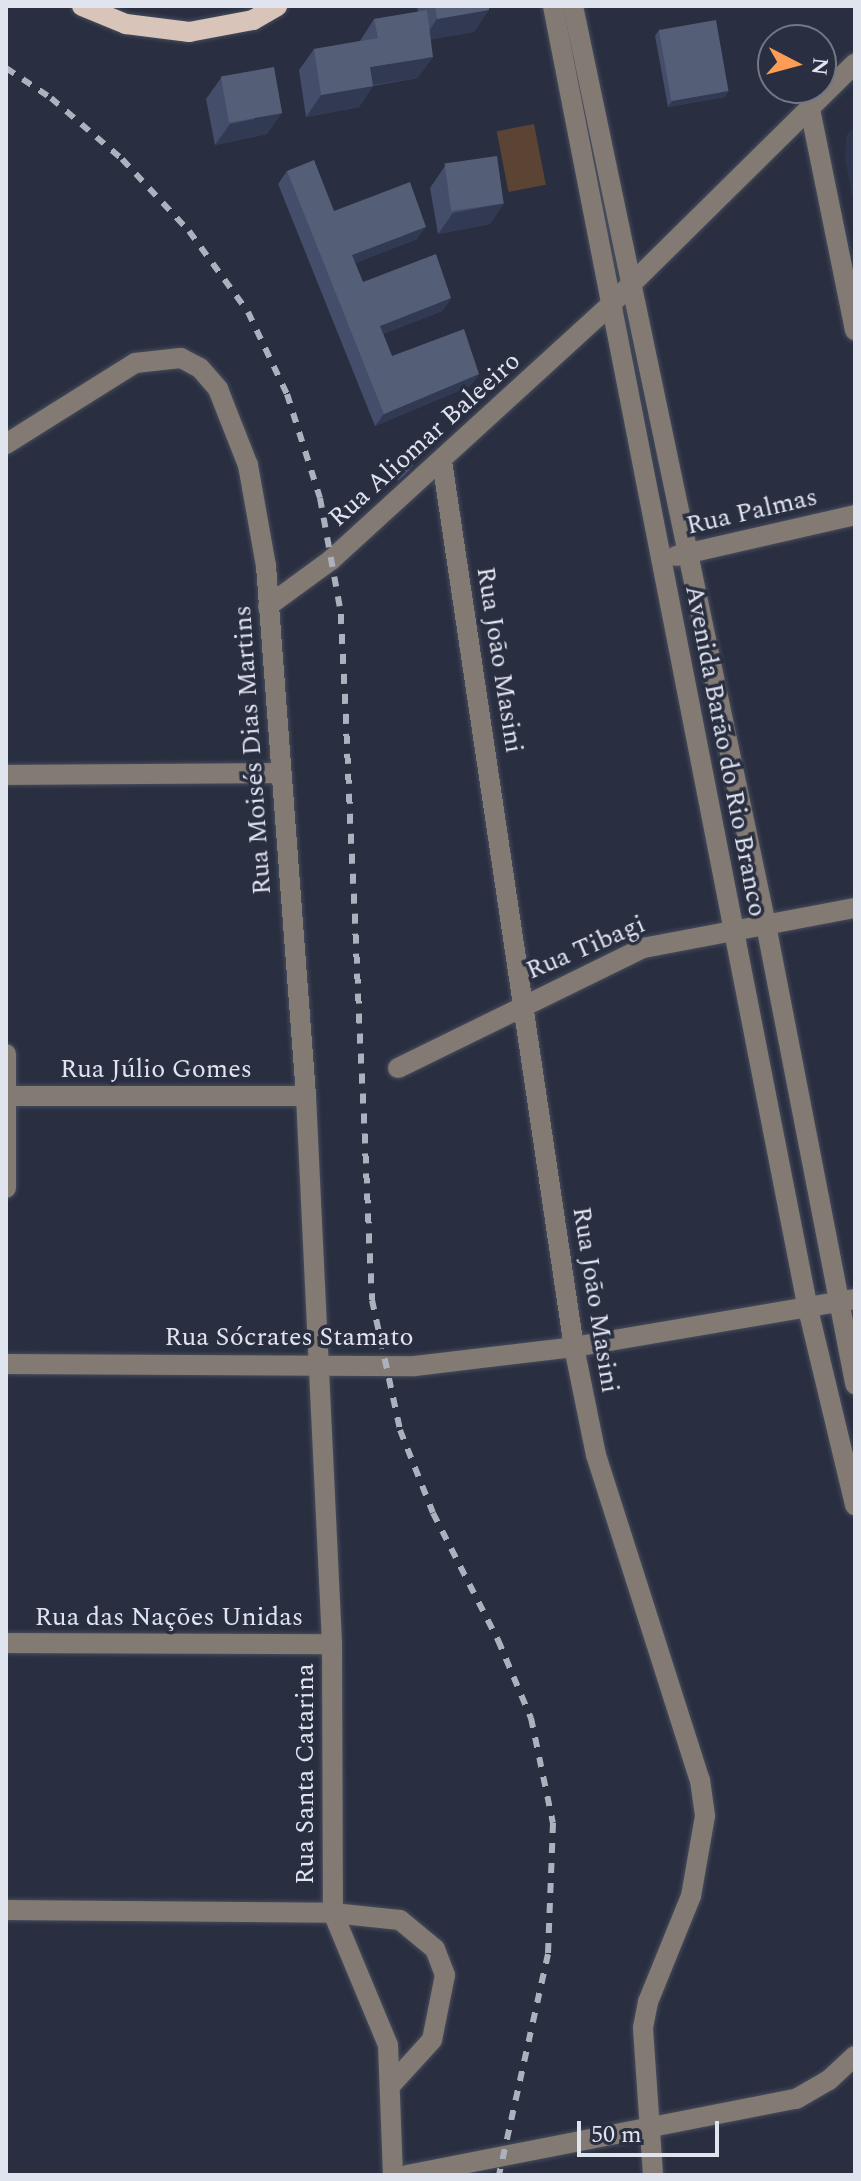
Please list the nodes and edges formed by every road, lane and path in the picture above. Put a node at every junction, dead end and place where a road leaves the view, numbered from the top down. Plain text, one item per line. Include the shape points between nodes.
1 (82, 6) edge
2 (277, 6) edge
3 (553, 6) edge
4 (573, 6) edge
5 (573, 56) junction
6 (855, 63) edge
7 (810, 109) junction
8 (599, 127) junction
9 (577, 133) junction
10 (632, 282) junction
11 (610, 305) junction
12 (855, 330) edge
13 (6, 444) edge
14 (442, 461) junction
15 (855, 515) edge
16 (689, 552) junction
17 (661, 559) junction
18 (268, 606) junction
19 (281, 773) junction
20 (6, 775) edge
21 (855, 908) edge
22 (766, 925) junction
23 (734, 930) junction
24 (525, 1003) junction
25 (6, 1054) edge
26 (398, 1068) dead end
27 (6, 1096) edge
28 (306, 1096) junction
29 (6, 1188) edge
30 (846, 1300) edge
31 (808, 1309) junction
32 (574, 1347) junction
33 (319, 1362) junction
34 (6, 1364) edge
35 (855, 1384) edge
36 (855, 1505) edge
37 (6, 1643) edge
38 (332, 1644) junction
39 (6, 1910) edge
40 (333, 1913) junction
41 (855, 2056) edge
42 (392, 2084) junction
43 (650, 2128) junction
44 (393, 2175) edge
45 (407, 2175) edge
46 (653, 2175) edge

1 - 2 main road via 126,24 189,32 253,20
3 - 5 street, Avenida Barão do Rio Branco
4 - 5 street, Avenida Barão do Rio Branco
5 - 8 street, Avenida Barão do Rio Branco
5 - 9 street, Avenida Barão do Rio Branco
6 - 7 street, Rua Aliomar Baleeiro
7 - 10 street, Rua Aliomar Baleeiro
7 - 12 street
8 - 9 street
8 - 10 street, Avenida Barão do Rio Branco
9 - 11 street, Avenida Barão do Rio Branco
10 - 11 street, Rua Aliomar Baleeiro
10 - 16 street, Avenida Barão do Rio Branco
11 - 14 street, Rua Aliomar Baleeiro
11 - 17 street, Avenida Barão do Rio Branco
13 - 18 street, Rua Moisés Dias Martins via 135,363 181,358 200,368 237,426 248,465
14 - 18 street, Rua Aliomar Baleeiro via 331,560
14 - 24 street, Rua João Masini
15 - 16 street, Rua Palmas
16 - 17 street, Rua Palmas
16 - 22 street, Avenida Barão do Rio Branco
17 - 23 street, Avenida Barão do Rio Branco
18 - 19 street, Rua Moisés Dias Martins
19 - 20 street
19 - 28 street, Rua Moisés Dias Martins
21 - 22 street, Rua Tibagi
22 - 23 street, Rua Tibagi
22 - 30 street, Avenida Barão do Rio Branco
23 - 24 street, Rua Tibagi via 643,948
23 - 31 street, Avenida Barão do Rio Branco
24 - 26 street, Rua Tibagi
24 - 32 street, Rua João Masini
25 - 27 street
27 - 28 street, Rua Júlio Gomes
27 - 29 street
28 - 33 street, Rua Moisés Dias Martins
30 - 31 street, Rua Sócrates Stamato
30 - 35 street, Avenida Barão do Rio Branco
31 - 32 street, Rua Sócrates Stamato
31 - 36 street, Avenida Barão do Rio Branco
32 - 33 street, Rua Sócrates Stamato via 384,1369
32 - 43 street, Rua João Masini via 596,1455 700,1780 705,1816 691,1896 648,2002 643,2028
33 - 34 street, Rua Sócrates Stamato
33 - 38 street, Rua Santa Catarina
37 - 38 street, Rua das Nações Unidas
38 - 40 street, Rua Santa Catarina
39 - 40 street
40 - 42 street, Rua Santa Catarina via 388,2045
40 - 42 street via 400,1920 435,1949 445,1975 432,2040
41 - 43 street via 829,2080 796,2099
42 - 44 street, Rua Santa Catarina
43 - 45 street
43 - 46 street, Rua João Masini

